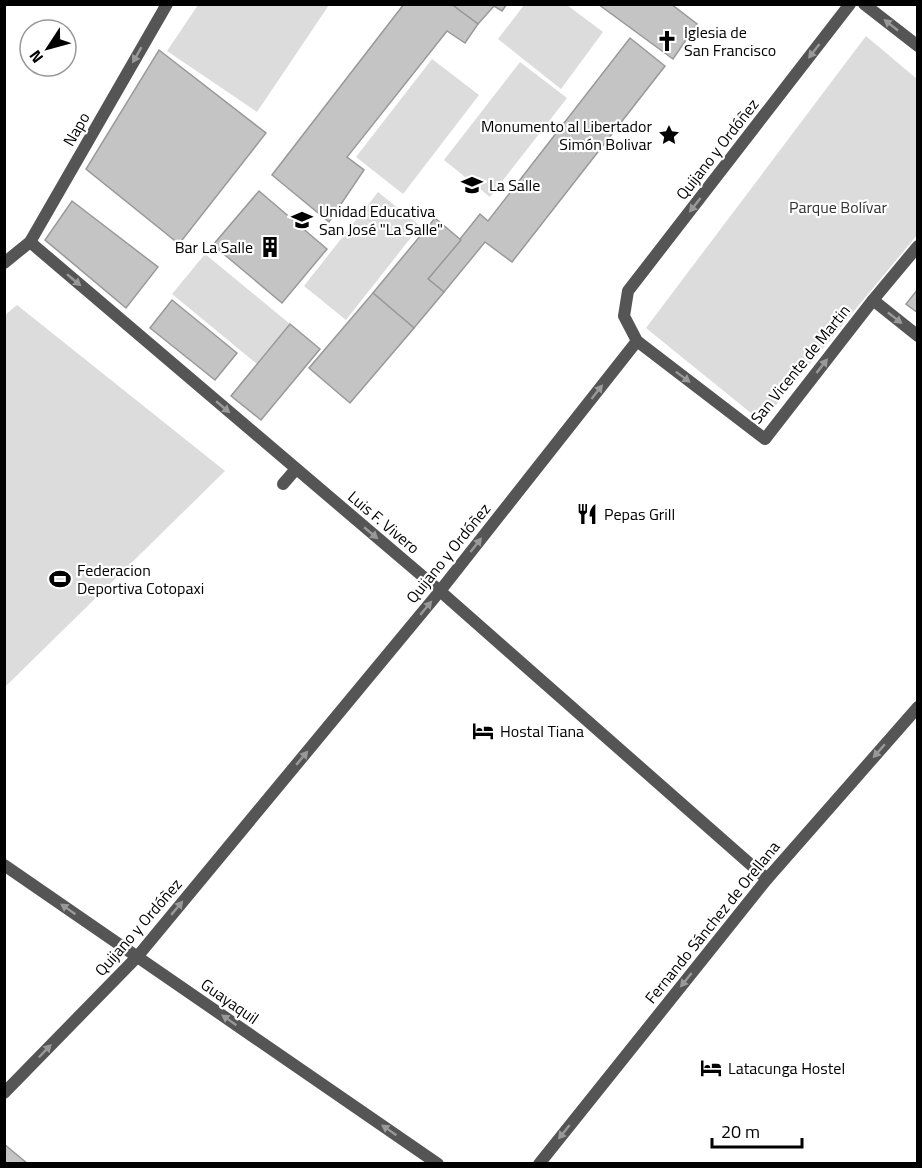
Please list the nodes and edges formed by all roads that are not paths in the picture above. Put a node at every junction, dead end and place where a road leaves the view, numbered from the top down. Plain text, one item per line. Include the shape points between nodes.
1 (167, 4) edge
2 (850, 4) edge
3 (864, 4) edge
4 (918, 46) edge
5 (30, 242) junction
6 (918, 246) edge
7 (4, 263) edge
8 (873, 300) junction
9 (918, 336) edge
10 (637, 341) junction
11 (296, 469) junction
12 (283, 484) dead end
13 (440, 591) junction
14 (918, 706) edge
15 (4, 865) edge
16 (767, 879) junction
17 (137, 957) junction
18 (4, 1093) edge
19 (438, 1164) edge
20 (539, 1164) edge

1 -> 5 street, Napo
2 -> 10 street, Quijano y Ordóñez via 628,291 624,316
4 -> 3 street
5 - 7 street, Napo
5 -> 11 street, Luis F. Vivero
6 - 8 street, San Vicente de Martin
8 -> 9 street
10 -> 8 street, San Vicente de Martin via 765,439
13 -> 10 street, Quijano y Ordóñez
11 - 12 street
11 -> 13 street, Luis F. Vivero
13 - 16 street, Luis F. Vivero
17 -> 13 street, Quijano y Ordóñez
14 -> 16 street, Fernando Sánchez de Orellana
17 -> 15 street, Guayaquil
16 -> 20 street, Fernando Sánchez de Orellana
18 -> 17 street, Quijano y Ordóñez
19 -> 17 street, Guayaquil

